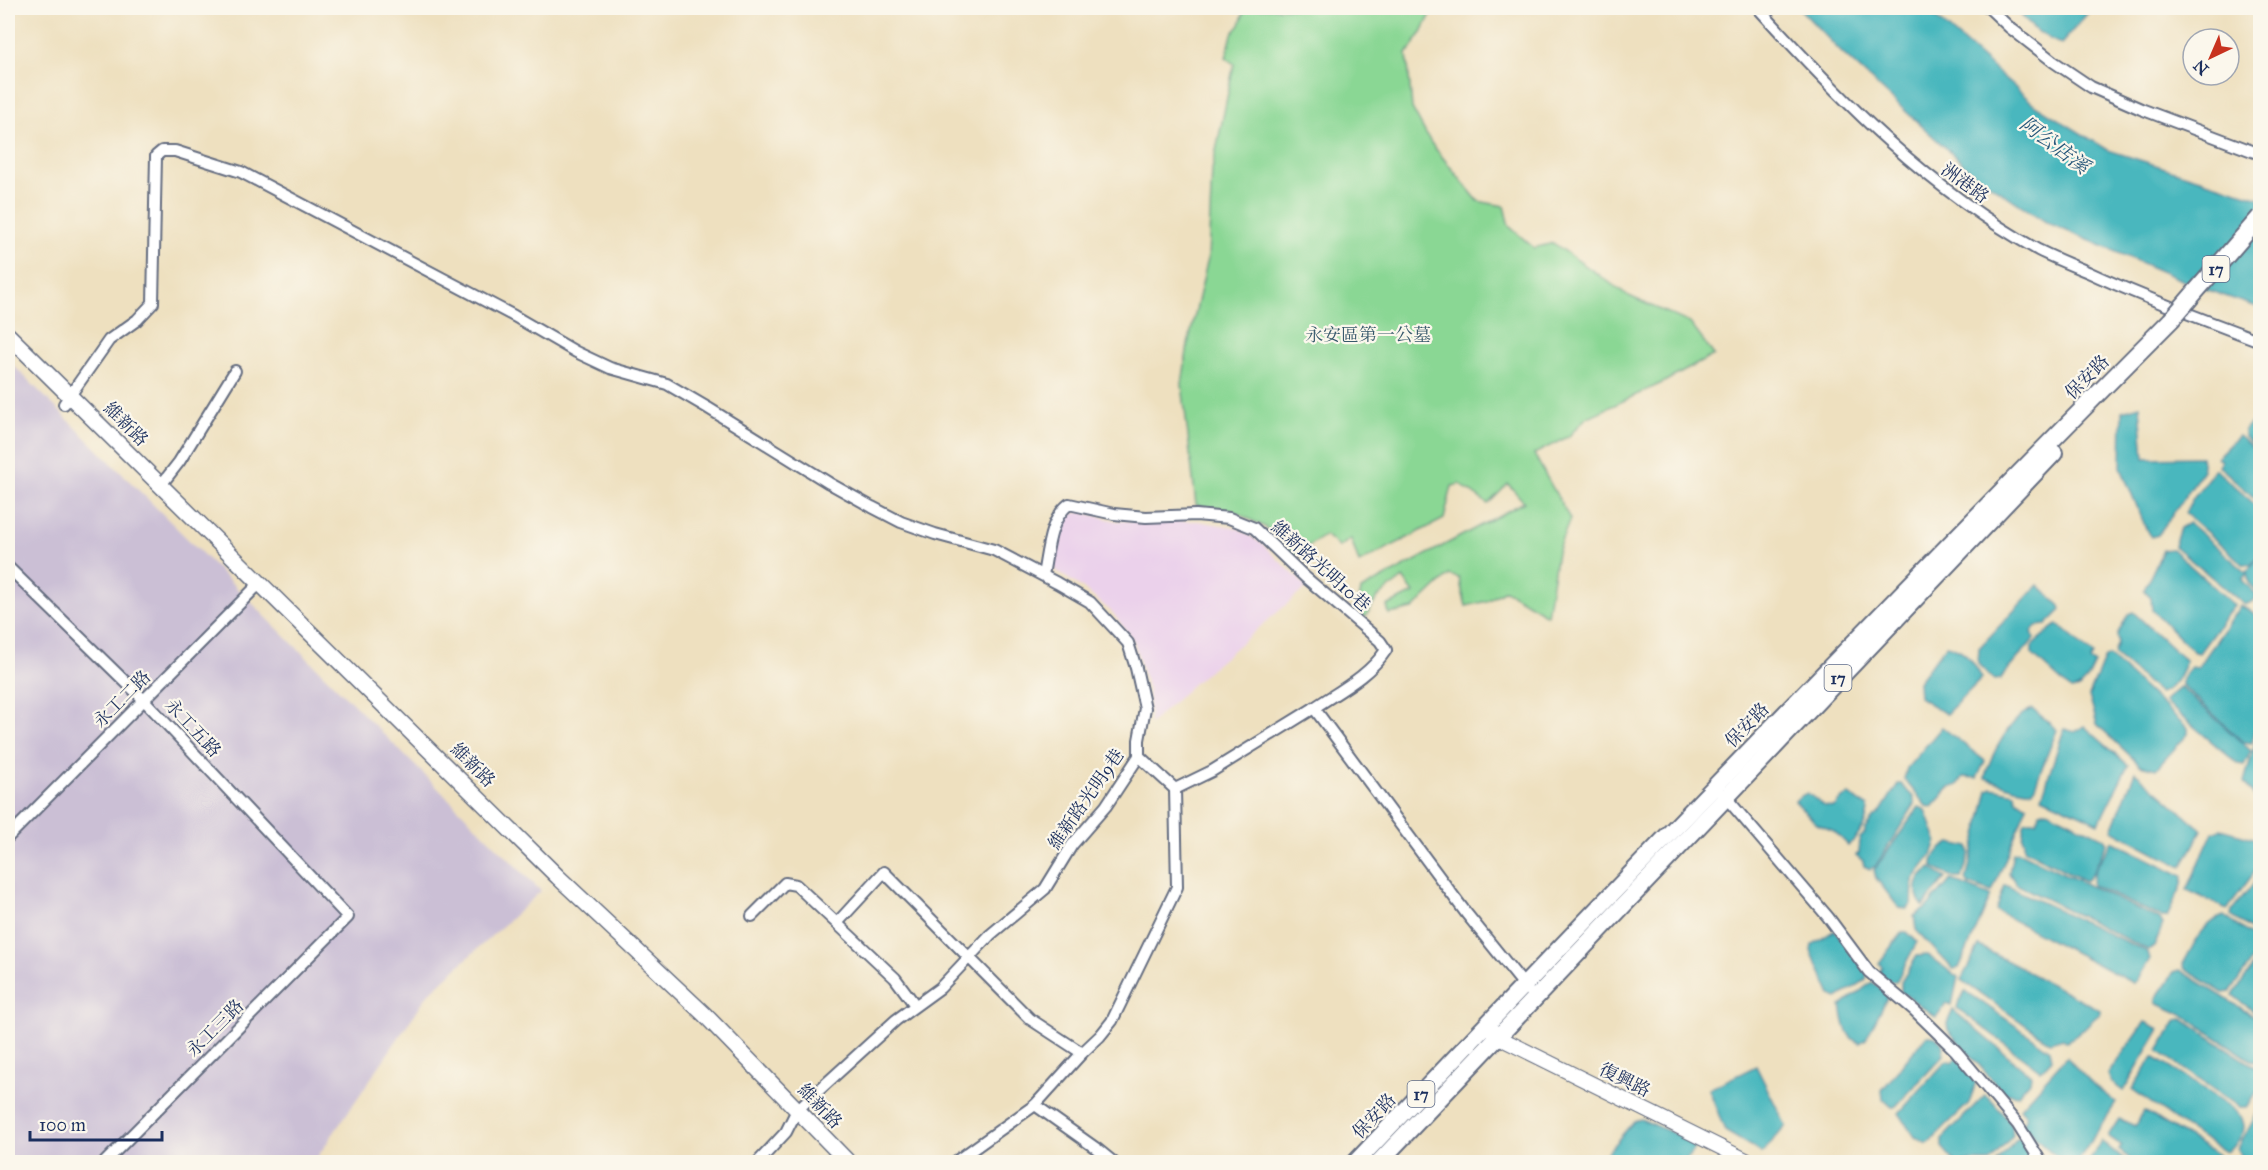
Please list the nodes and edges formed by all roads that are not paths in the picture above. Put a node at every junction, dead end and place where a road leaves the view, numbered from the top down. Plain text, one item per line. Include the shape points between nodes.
1 (1758, 8) edge
2 (1989, 8) edge
3 (2260, 154) edge
4 (2260, 217) edge
5 (2260, 233) edge
6 (2176, 322) junction
7 (8, 335) edge
8 (2260, 341) edge
9 (8, 348) edge
10 (235, 371) dead end
11 (67, 400) junction
12 (160, 485) junction
13 (8, 567) edge
14 (1043, 575) junction
15 (256, 587) junction
16 (144, 700) junction
17 (1314, 708) junction
18 (1139, 756) junction
19 (1175, 789) junction
20 (1720, 792) junction
21 (8, 837) edge
22 (348, 916) joint
23 (752, 916) dead end
24 (837, 923) junction
25 (969, 957) junction
26 (1529, 991) junction
27 (915, 1005) junction
28 (1486, 1025) junction
29 (1499, 1036) junction
30 (1082, 1053) junction
31 (1035, 1105) junction
32 (796, 1114) junction
33 (105, 1162) edge
34 (758, 1162) edge
35 (839, 1162) edge
36 (848, 1162) edge
37 (955, 1162) edge
38 (1113, 1162) edge
39 (1356, 1162) edge
40 (1378, 1162) edge
41 (1750, 1162) edge
42 (2041, 1162) edge

1 - 8 street, 洲港路 via 1847,104 1916,167 1974,211 2039,250 2124,289
2 - 3 street via 2091,87
4 - 6 main road, 17, bridge
5 - 6 main road, 17
6 - 20 main road, 保安路 / 17 via 2002,490
7 - 11 main road
9 - 11 main road
10 - 12 street via 179,462
11 - 12 main road, 維新路
11 - 14 street, 維新路光明9巷 via 109,340 138,320 153,303 156,156 162,151 175,151 241,172 576,352 610,368 667,384 901,522 994,550
11 - 15 main road, 維新路
12 - 15 main road, 維新路
13 - 16 street, 永工五路
14 - 17 street, 維新路光明10巷 via 1052,530 1059,512 1070,504 1146,517 1229,518 1254,528 1386,650 1367,672
14 - 18 street, 維新路光明9巷 via 1090,602 1128,643 1145,708
15 - 16 street, 永工二路
15 - 32 main road, 維新路 via 704,1014
16 - 21 street, 永工二路
16 - 22 street, 永工五路
17 - 19 street, 維新路光明10巷 via 1212,771
17 - 26 street
18 - 19 street
18 - 25 street, 維新路光明9巷 via 1106,806 1072,845 1045,889
19 - 30 street via 1177,880 1173,897 1113,1018
20 - 26 main road, 保安路 / 17
20 - 42 street via 1828,917 1869,972 1956,1051 2018,1125
22 - 33 street, 永工三路
23 - 24 street via 785,883 796,885
24 - 25 street via 884,872
24 - 27 street via 895,978
25 - 27 street, 維新路光明9巷 via 940,988
25 - 30 street via 1030,1019
26 - 28 main road, 保安路 / 17
26 - 29 main road, 保安路 / 17
27 - 32 street, 維新路光明9巷
28 - 29 street, 復興路
28 - 39 main road, 保安路 / 17
29 - 40 main road, 保安路 / 17
29 - 41 street, 復興路
30 - 31 street
31 - 37 street
31 - 38 street
32 - 34 street, 維新路光明9巷 via 786,1132
32 - 35 main road, 維新路
32 - 36 main road, 維新路

